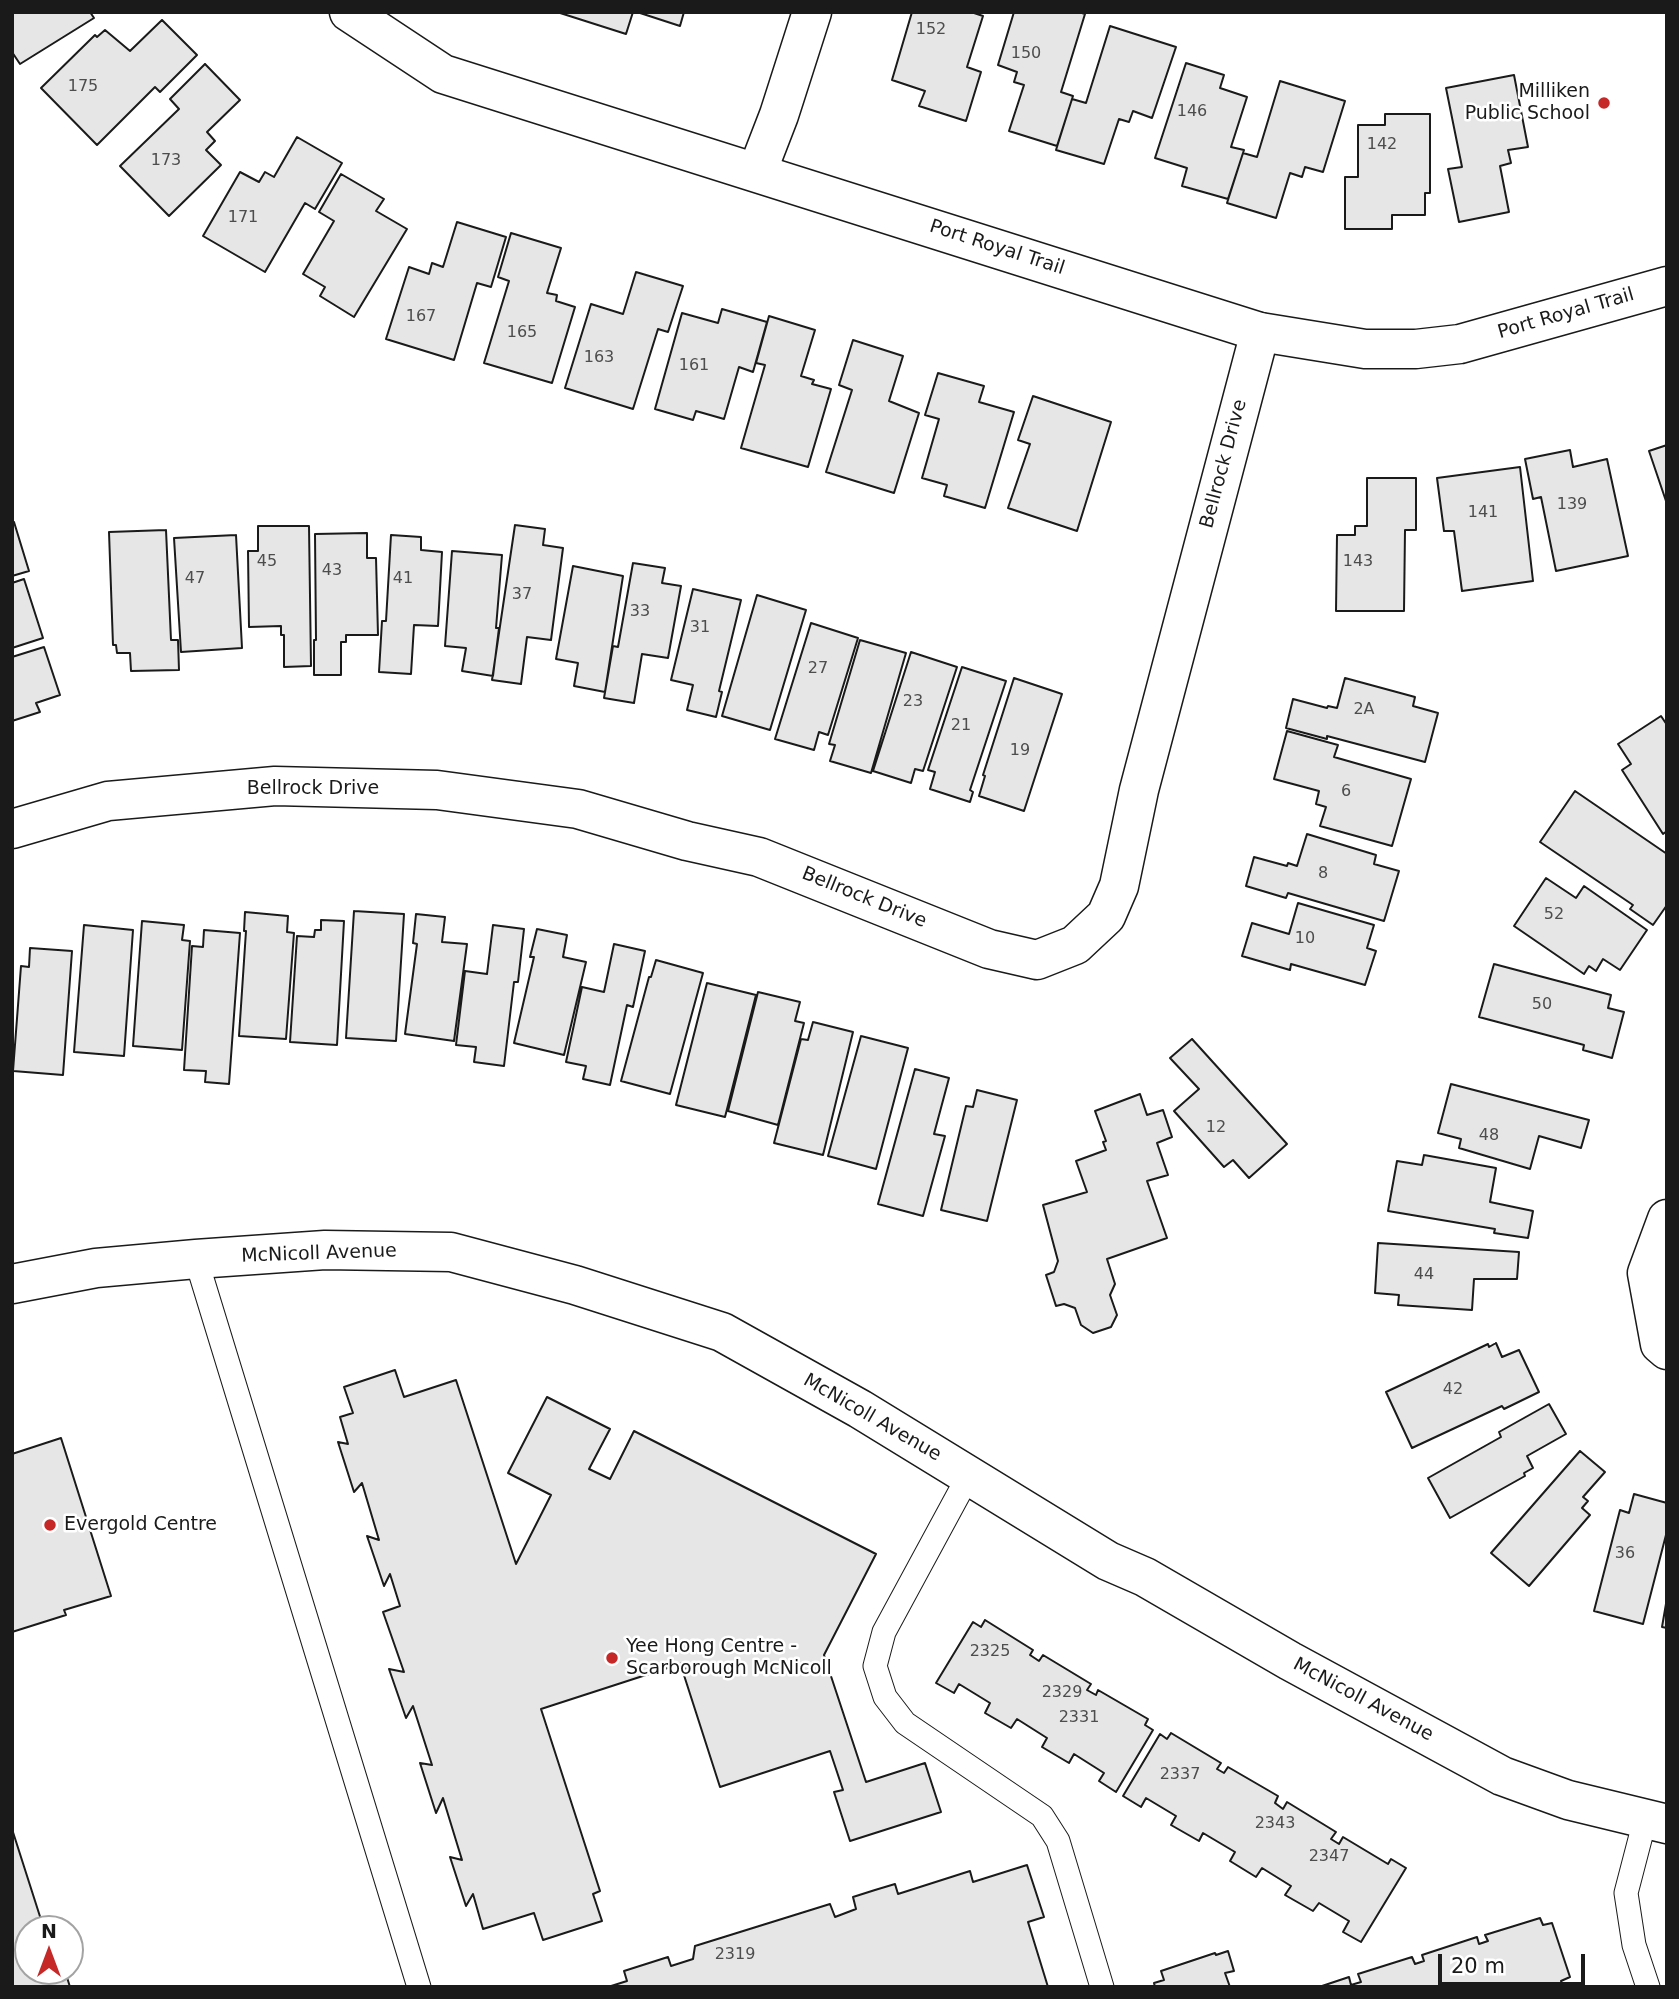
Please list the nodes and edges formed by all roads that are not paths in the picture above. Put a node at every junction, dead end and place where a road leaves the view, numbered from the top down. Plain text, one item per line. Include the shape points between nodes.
1 (349, 12) edge
2 (812, 12) edge
3 (757, 172) junction
4 (1667, 286) edge
5 (1260, 332) junction
6 (12, 829) edge
7 (1667, 1219) edge
8 (196, 1259) junction
9 (12, 1284) edge
10 (1667, 1350) edge
11 (968, 1475) junction
12 (1656, 1822) edge
13 (419, 1987) edge
14 (1101, 1987) edge
15 (1648, 1987) edge

1 - 3 street, Port Royal Trail via 443,74
2 - 3 street
3 - 5 street, Port Royal Trail
4 - 5 street, Port Royal Trail via 1460,344 1416,349 1365,349
5 - 6 street, Bellrock Drive via 1139,790 1119,886 1106,916 1075,945 1037,960 989,949 759,857 578,809 437,790 275,786 149,797 108,801
7 - 10 street via 1647,1273 1660,1344
8 - 9 street, McNicoll Avenue via 96,1268
8 - 11 street, McNicoll Avenue via 325,1250 451,1252 575,1285 722,1332
8 - 13 lane
11 - 12 street, McNicoll Avenue via 1108,1561 1145,1577 1502,1776 1568,1800
11 - 14 lane via 884,1632 875,1666 886,1697 905,1723 1042,1816 1058,1841
12 - 15 lane via 1626,1893 1634,1945

